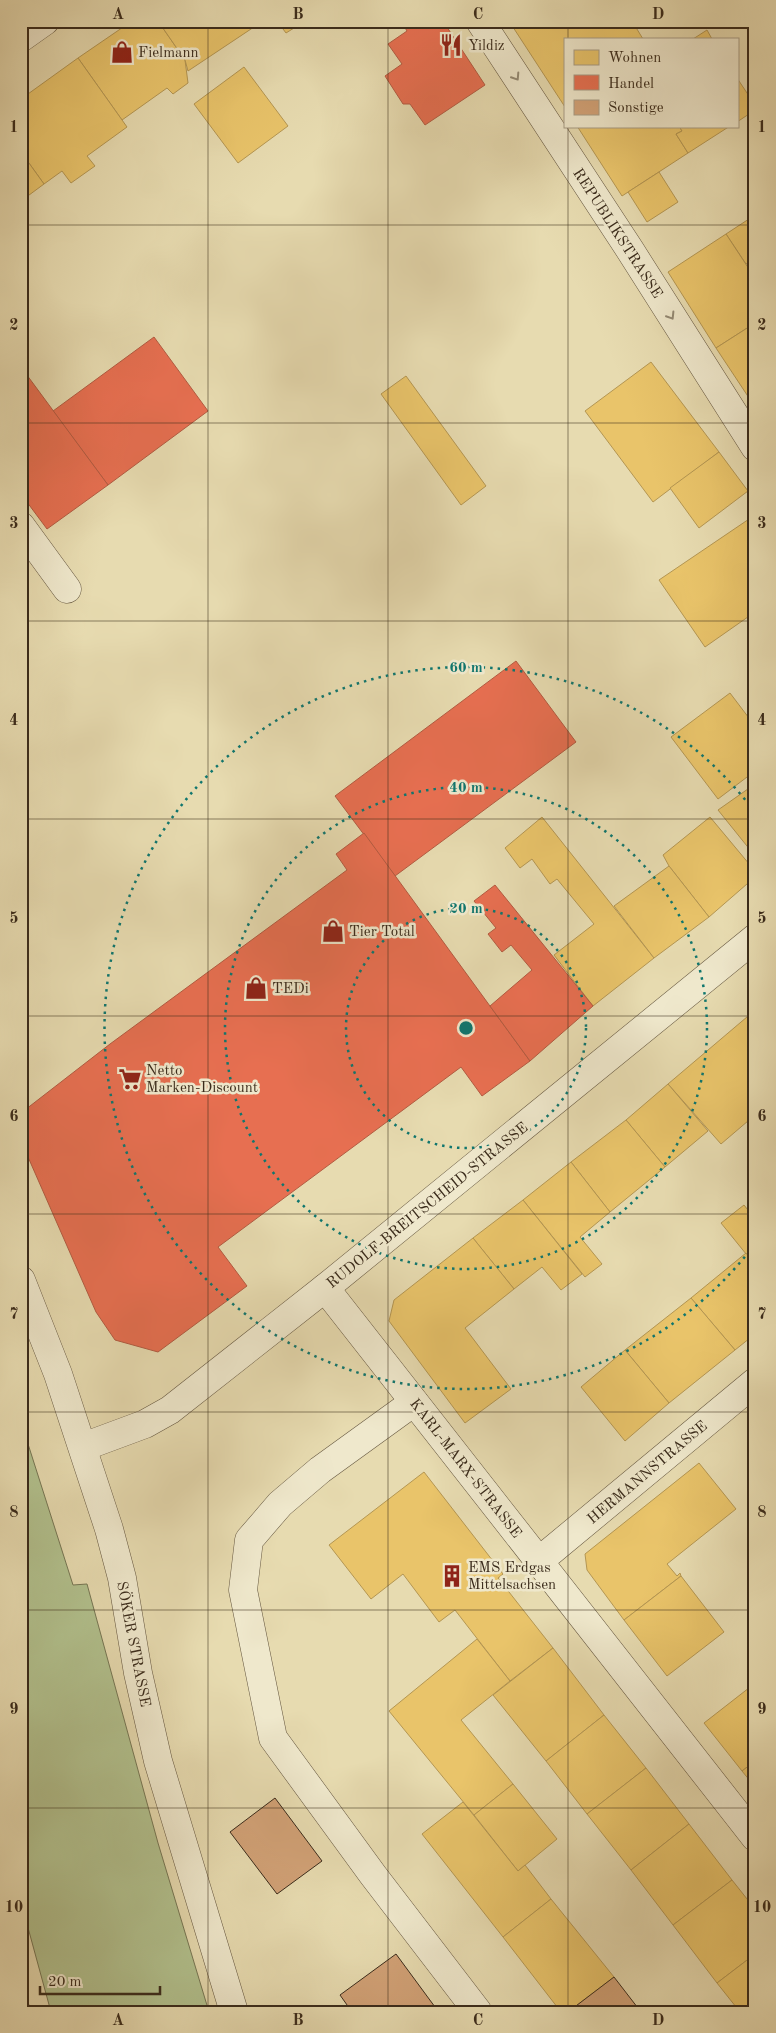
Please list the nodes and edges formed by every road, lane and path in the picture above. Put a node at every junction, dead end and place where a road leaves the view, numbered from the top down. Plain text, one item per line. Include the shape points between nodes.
1 (45, 21) edge
2 (480, 21) edge
3 (21, 38) edge
4 (755, 447) edge
5 (21, 526) edge
6 (67, 589) dead end
7 (755, 938) edge
8 (21, 1280) edge
9 (325, 1288) junction
10 (755, 1382) edge
11 (414, 1402) junction
12 (83, 1447) junction
13 (539, 1561) junction
14 (755, 1837) edge
15 (234, 2012) edge
16 (478, 2012) edge

1 - 3 street
2 -> 4 street, REPUBLIKSTRASSE
5 - 6 street
7 - 9 street, RUDOLF-BREITSCHEID-STRASSE
8 - 12 street, SÖKER STRASSE
9 - 11 street, KARL-MARX-STRASSE
9 - 12 street, RUDOLF-BREITSCHEID-STRASSE via 170,1410 145,1424
10 - 13 street, HERMANNSTRASSE
11 - 13 street, KARL-MARX-STRASSE
11 - 16 street via 320,1470 280,1504 249,1540 243,1590 273,1738
12 - 15 street, SÖKER STRASSE via 122,1578 138,1673 158,1761
13 - 14 street, KARL-MARX-STRASSE

